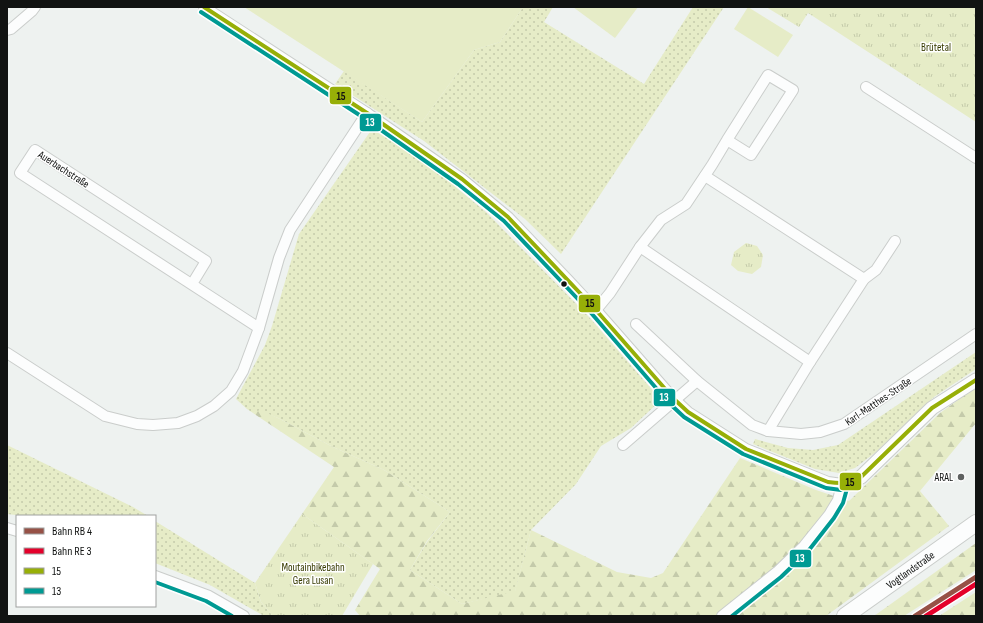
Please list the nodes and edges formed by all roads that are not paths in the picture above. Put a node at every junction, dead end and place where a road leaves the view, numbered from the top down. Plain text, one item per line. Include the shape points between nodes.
1 (35, 7) edge
2 (204, 7) edge
3 (7, 30) edge
4 (866, 87) dead end
5 (367, 113) junction
6 (727, 140) junction
7 (976, 158) edge
8 (705, 176) junction
9 (895, 242) dead end
10 (640, 247) junction
11 (864, 279) junction
12 (192, 284) junction
13 (596, 310) junction
14 (636, 324) dead end
15 (259, 328) junction
16 (976, 334) edge
17 (7, 353) edge
18 (810, 362) junction
19 (976, 380) edge
20 (697, 381) junction
21 (674, 400) junction
22 (768, 431) junction
23 (623, 445) dead end
24 (842, 484) junction
25 (976, 524) edge
26 (156, 576) edge
27 (244, 616) edge
28 (722, 616) edge
29 (845, 616) edge

1 - 3 street
2 - 5 street
4 - 7 street
5 - 13 street via 462,179 508,217
5 - 15 street via 290,230 279,258
6 - 6 street via 768,75 793,90 751,154
6 - 8 street
8 - 10 street via 686,204 661,220
8 - 11 street
9 - 11 street via 876,270
10 - 13 street
10 - 18 street
11 - 18 street
12 - 12 street, Auerbachstraße via 20,173 35,150 206,261
12 - 15 street, Auerbachstraße
13 - 21 street
14 - 20 street, Karl-Matthes-Straße
15 - 17 street via 243,371 231,391 214,406 197,416 154,425 136,424 105,416
16 - 22 street, Karl-Matthes-Straße via 844,424 820,432 801,434
18 - 22 street
19 - 24 street via 932,408 861,477
20 - 21 street
20 - 22 street, Karl-Matthes-Straße via 752,425
21 - 23 street
21 - 24 street via 688,412 746,449 828,482
24 - 28 street via 838,500 829,515 804,546 777,572
25 - 29 main road, Vogtlandstraße
26 - 27 street via 209,596

